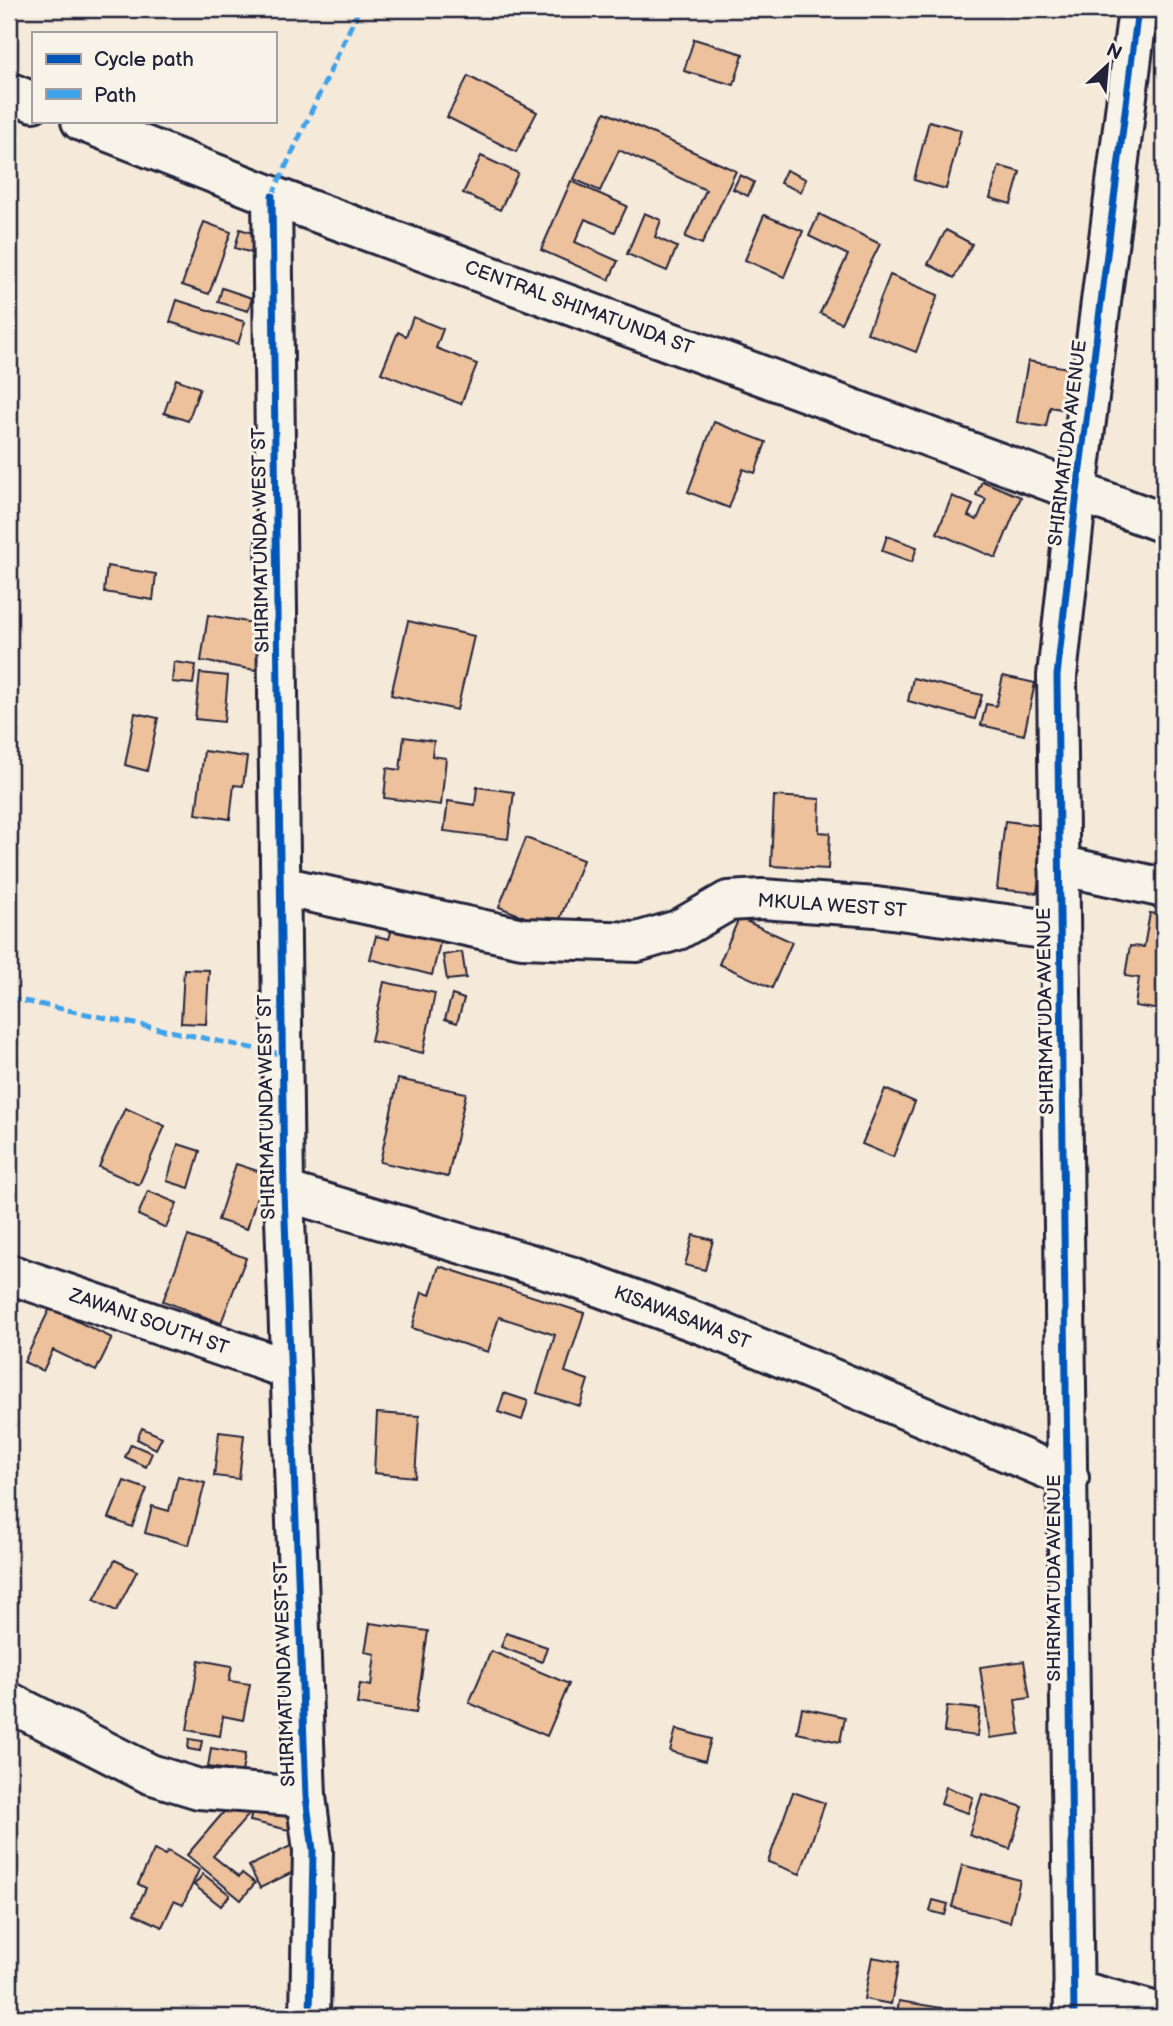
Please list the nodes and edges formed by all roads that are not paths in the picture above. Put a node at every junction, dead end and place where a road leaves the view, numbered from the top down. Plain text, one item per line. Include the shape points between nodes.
1 (1138, 9) edge
2 (9, 92) edge
3 (32, 102) edge
4 (85, 122) edge
5 (272, 196) junction
6 (1077, 492) junction
7 (1164, 523) edge
8 (1059, 865) junction
9 (281, 886) junction
10 (1164, 888) edge
11 (1060, 932) junction
12 (284, 1191) junction
13 (9, 1275) edge
14 (288, 1369) junction
15 (1069, 1478) junction
16 (9, 1702) edge
17 (306, 1797) junction
18 (1073, 2003) edge
19 (1164, 2014) edge
20 (310, 2017) edge

1 - 6 street, SHIRIMATUDA AVENUE
2 - 3 street
4 - 5 street, CENTRAL SHIMATUNDA ST
5 - 6 street, CENTRAL SHIMATUNDA ST
5 - 9 street, SHIRIMATUNDA WEST ST
6 - 7 street, CENTRAL SHIMATUNDA ST
6 - 8 street, SHIRIMATUDA AVENUE via 1057,676
8 - 10 street
8 - 11 street, SHIRIMATUDA AVENUE
9 - 11 street, MKULA WEST ST via 522,937 637,942 678,930 728,901 762,899 876,907
9 - 12 street, SHIRIMATUNDA WEST ST
11 - 15 street, SHIRIMATUDA AVENUE
12 - 14 street, SHIRIMATUNDA WEST ST
12 - 15 street, KISAWASAWA ST via 570,1276 709,1327
13 - 14 street, ZAWANI SOUTH ST
14 - 17 street, SHIRIMATUNDA WEST ST
15 - 18 street, SHIRIMATUDA AVENUE
16 - 17 street via 150,1774 199,1789
17 - 20 street, SHIRIMATUNDA WEST ST via 313,1850
18 - 19 street

